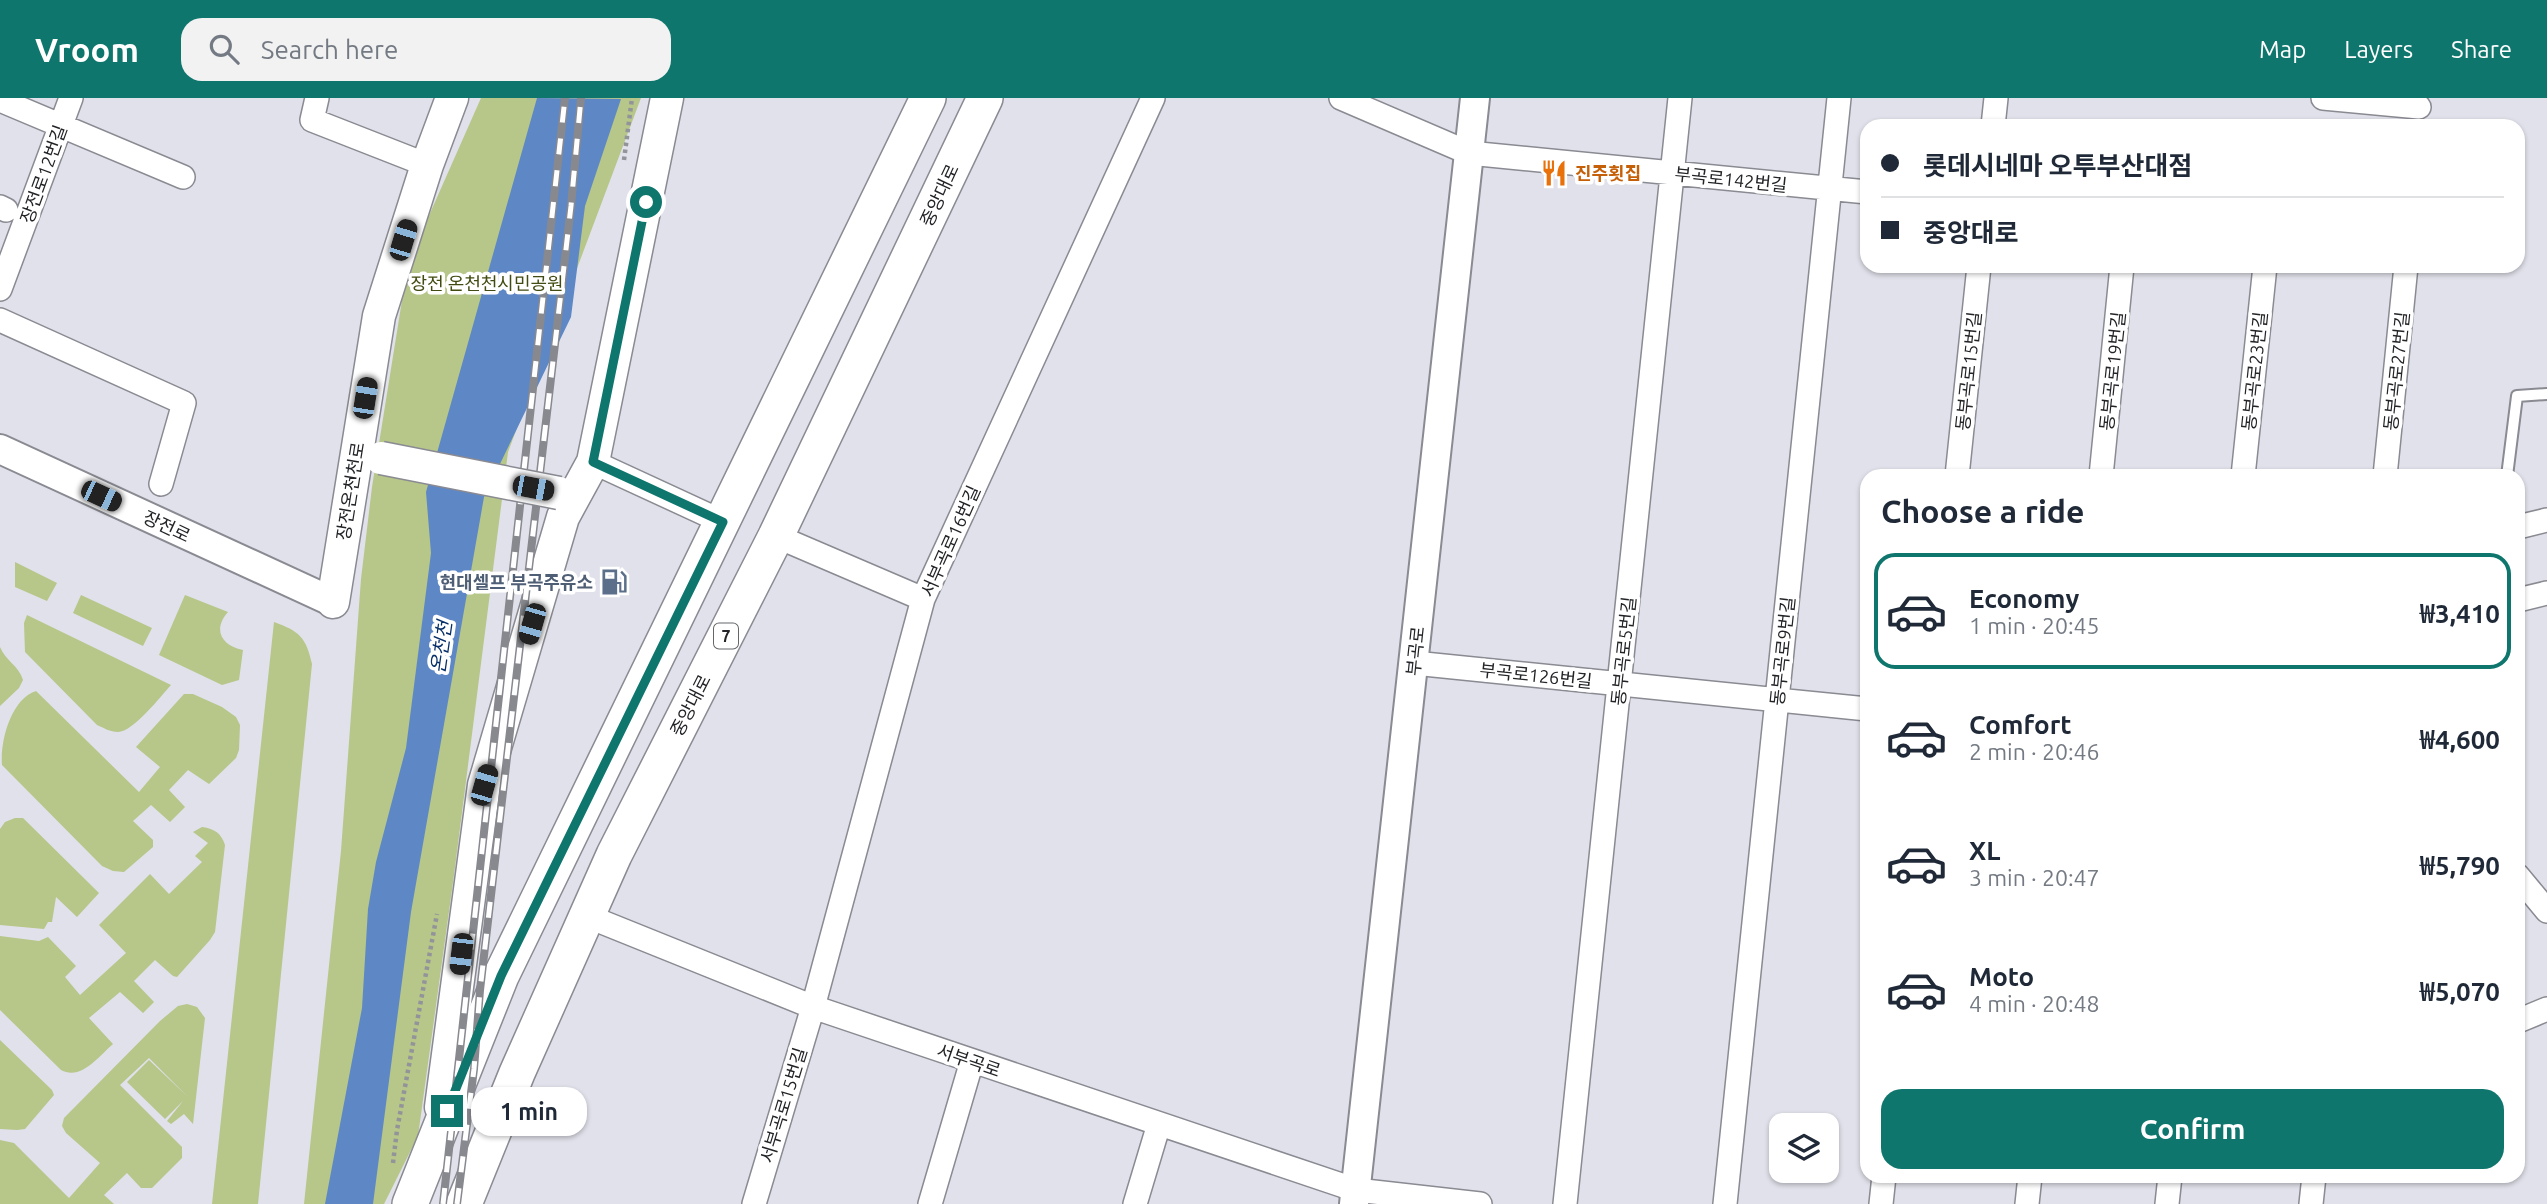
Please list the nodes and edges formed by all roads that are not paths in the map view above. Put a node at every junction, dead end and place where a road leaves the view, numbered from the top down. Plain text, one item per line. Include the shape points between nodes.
1 (71, 98) edge
2 (317, 98) edge
3 (452, 98) edge
4 (667, 98) edge
5 (928, 98) edge
6 (985, 98) edge
7 (1153, 98) edge
8 (1341, 98) edge
9 (1475, 98) edge
10 (1681, 98) edge
11 (1839, 98) edge
12 (1996, 98) edge
13 (2323, 98) edge
14 (0, 100) edge
15 (2419, 110) edge
16 (1994, 119) edge
17 (61, 126) junction
18 (1469, 153) junction
19 (427, 165) junction
20 (1673, 173) junction
21 (183, 177) dead end
22 (1830, 188) junction
23 (1860, 191) edge
24 (1978, 273) edge
25 (2121, 273) edge
26 (2263, 273) edge
27 (2405, 273) edge
28 (0, 289) edge
29 (0, 320) edge
30 (2547, 394) edge
31 (0, 449) edge
32 (368, 456) junction
33 (593, 462) junction
34 (1958, 469) edge
35 (2102, 469) edge
36 (2244, 469) edge
37 (2386, 469) edge
38 (2508, 469) edge
39 (161, 484) dead end
40 (567, 494) junction
41 (2547, 520) edge
42 (723, 522) junction
43 (2525, 525) edge
44 (776, 536) junction
45 (2547, 593) edge
46 (2525, 598) edge
47 (923, 599) junction
48 (333, 603) joint
49 (1414, 663) junction
50 (1620, 684) junction
51 (1777, 700) junction
52 (1860, 708) edge
53 (2525, 884) edge
54 (2547, 911) edge
55 (587, 916) junction
56 (813, 1007) junction
57 (2547, 1009) edge
58 (2525, 1018) edge
59 (972, 1061) junction
60 (1159, 1124) junction
61 (438, 1134) junction
62 (1883, 1183) edge
63 (2029, 1183) edge
64 (2170, 1183) edge
65 (2313, 1183) edge
66 (469, 1195) edge
67 (1355, 1197) edge
68 (410, 1204) edge
69 (754, 1204) edge
70 (930, 1204) edge
71 (1135, 1204) edge
72 (1480, 1204) edge
73 (1565, 1204) edge
74 (1725, 1204) edge
75 (1881, 1204) edge
76 (2027, 1204) edge
77 (2168, 1204) edge
78 (2311, 1204) edge

1 - 17 street, 장전로12번길
2 - 19 street via 312,120
3 - 19 main road, 장전온천천로
4 - 33 main road
5 - 42 main road
6 - 44 main road, 중앙대로 / 7
7 - 47 street, 서부곡로16번길
8 - 18 street, 부곡로142번길
9 - 18 street, 부곡로
10 - 20 street, 동부곡로5번길
11 - 22 street, 동부곡로9번길
12 - 16 street
13 - 15 street
14 - 17 street
17 - 21 street
17 - 28 street, 장전로12번길
18 - 20 street, 부곡로142번길
18 - 49 street, 부곡로
19 - 32 main road, 장전온천천로 via 379,316
20 - 22 street, 부곡로142번길
20 - 50 street, 동부곡로5번길
22 - 23 street, 부곡로142번길
22 - 51 street, 동부곡로9번길
24 - 34 street, 동부곡로15번길
25 - 35 street, 동부곡로19번길
26 - 36 street, 동부곡로23번길
27 - 37 street, 동부곡로27번길
29 - 39 street via 184,403
30 - 38 lane via 2517,396
31 - 48 street, 장전로
32 - 40 main road, bridge
32 - 48 main road, 장전온천천로
33 - 40 main road
33 - 42 street
40 - 61 main road via 484,785
41 - 43 street
42 - 61 main road via 501,976
44 - 47 street
44 - 55 main road, 중앙대로 / 7
45 - 46 street
47 - 56 street, 서부곡로16번길
49 - 50 street, 부곡로126번길
49 - 67 street, 부곡로
50 - 51 street, 부곡로126번길
50 - 73 street, 동부곡로5번길
51 - 52 street, 부곡로126번길
51 - 74 street, 동부곡로9번길
53 - 54 street
55 - 56 street, 서부곡로
55 - 66 main road, 중앙대로 / 7
56 - 59 street, 서부곡로
56 - 69 street, 서부곡로15번길
57 - 58 street
59 - 60 street, 서부곡로
59 - 70 street
60 - 67 street, 서부곡로
60 - 71 street
61 - 68 main road
62 - 75 street
63 - 76 street
64 - 77 street
65 - 78 street
67 - 72 street, 서부곡로

